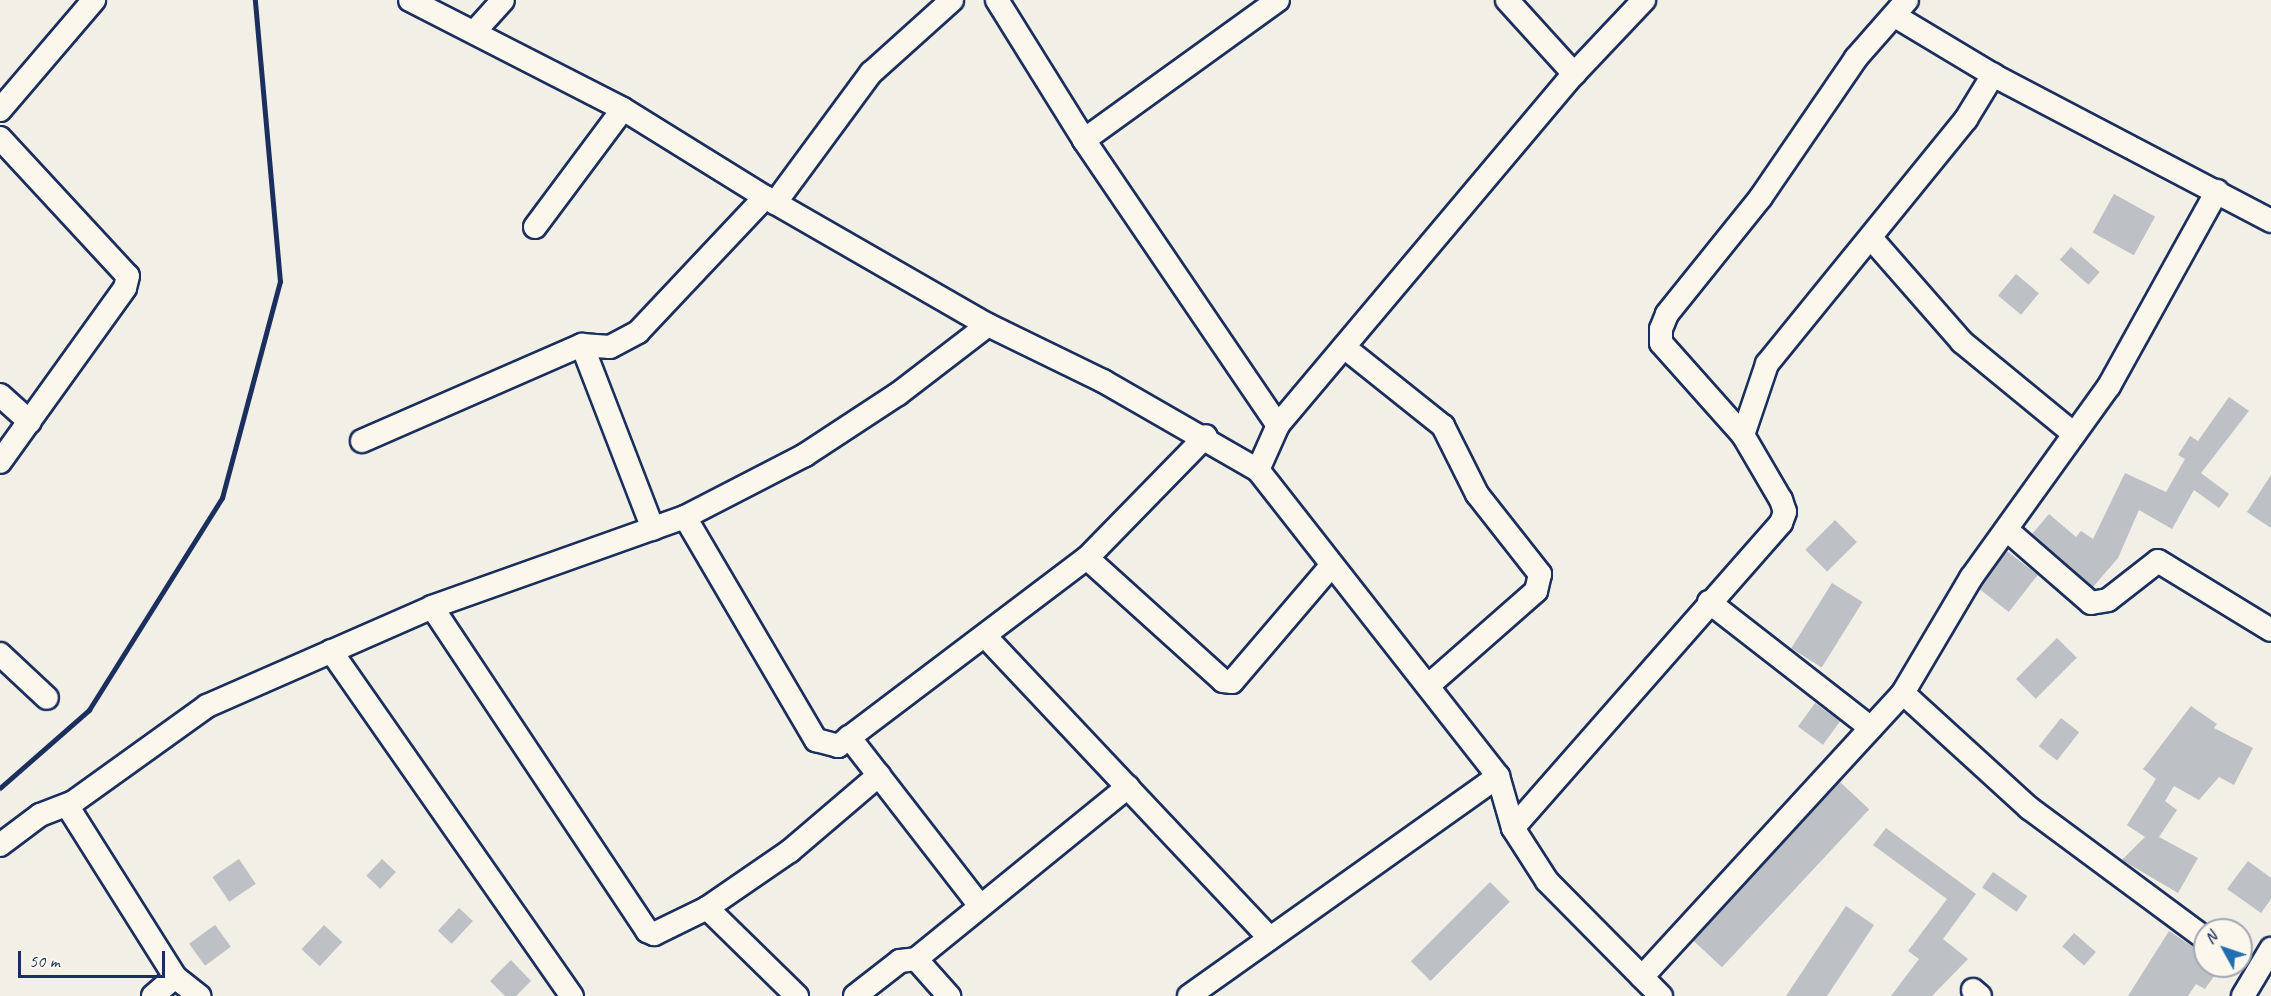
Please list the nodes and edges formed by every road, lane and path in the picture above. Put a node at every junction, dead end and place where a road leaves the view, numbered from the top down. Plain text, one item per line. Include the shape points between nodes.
1 (94, 0) edge
2 (410, 0) edge
3 (504, 0) edge
4 (952, 0) edge
5 (996, 0) edge
6 (1278, 0) edge
7 (1507, 0) edge
8 (1644, 0) edge
9 (1901, 8) edge
10 (476, 30) junction
11 (1574, 74) junction
12 (1993, 75) junction
13 (623, 109) junction
14 (0, 110) edge
15 (0, 138) edge
16 (1084, 140) junction
17 (2217, 191) junction
18 (770, 200) junction
19 (2271, 221) edge
20 (535, 227) dead end
21 (1870, 238) junction
22 (988, 325) junction
23 (582, 345) junction
24 (1344, 347) junction
25 (0, 395) edge
26 (30, 422) junction
27 (1278, 425) junction
28 (2074, 434) junction
29 (1743, 435) junction
30 (1206, 436) junction
31 (362, 441) dead end
32 (0, 462) edge
33 (1258, 470) junction
34 (685, 517) junction
35 (653, 529) junction
36 (2007, 530) junction
37 (1087, 558) junction
38 (1331, 566) junction
39 (1709, 602) junction
40 (432, 607) junction
41 (2271, 630) edge
42 (986, 636) junction
43 (331, 651) junction
44 (0, 654) edge
45 (1429, 685) junction
46 (1903, 693) junction
47 (47, 699) dead end
48 (1871, 728) junction
49 (849, 737) junction
50 (879, 775) junction
51 (1498, 776) junction
52 (1128, 787) junction
53 (72, 803) junction
54 (1513, 828) junction
55 (0, 845) edge
56 (980, 906) junction
57 (707, 909) junction
58 (2193, 929) edge
59 (1270, 938) junction
60 (2271, 949) edge
61 (916, 959) junction
62 (553, 970) junction
63 (2257, 972) edge
64 (175, 977) junction
65 (1642, 977) junction
66 (153, 996) edge
67 (199, 996) edge
68 (553, 996) edge
69 (572, 996) edge
70 (797, 996) edge
71 (855, 996) edge
72 (949, 996) edge
73 (1189, 996) edge
74 (1660, 996) edge
75 (2243, 996) edge

1 - 14 street
2 - 10 street
3 - 10 street
4 - 18 street via 871,73
5 - 16 street
6 - 16 street
7 - 11 street
8 - 11 street
9 - 12 street
9 - 29 street via 1856,58 1761,197 1667,314 1661,329 1661,343
10 - 13 street
11 - 24 street
12 - 17 street
12 - 21 street via 1966,119
13 - 18 street
13 - 20 street
15 - 26 street via 128,276 125,288
16 - 27 street
17 - 19 street
17 - 28 street via 2109,386
18 - 22 street
18 - 23 street via 638,332 610,347
21 - 28 street via 1962,342
21 - 29 street via 1767,364
22 - 30 street
22 - 34 street via 898,394 805,455
23 - 31 street
23 - 35 street
24 - 27 street
24 - 45 street via 1443,426 1477,494 1540,574 1536,591
25 - 26 street
26 - 32 street
27 - 33 street
28 - 36 street
29 - 39 street via 1785,512 1781,523
30 - 33 street
30 - 37 street
33 - 38 street
34 - 35 street
34 - 49 street via 816,740 838,746
35 - 40 street
36 - 41 street via 2091,603 2108,600 2158,561
36 - 46 street via 1971,578
37 - 38 street via 1223,681 1232,682
37 - 42 street
38 - 45 street
39 - 48 street
39 - 54 street
40 - 43 street
40 - 57 street via 647,931 662,933
42 - 49 street
42 - 52 street
43 - 53 street via 207,706
43 - 62 street
44 - 47 street
45 - 51 street
46 - 48 street
46 - 58 street via 2029,808
48 - 65 street
49 - 50 street
50 - 56 street
50 - 57 street via 790,851
51 - 54 street
51 - 59 street
52 - 56 street
52 - 59 street
53 - 55 street via 40,815
53 - 64 street via 70,810
54 - 65 street via 1547,881
56 - 61 street
57 - 70 street
59 - 73 street
60 - 63 street
61 - 71 street via 900,960
61 - 72 street
62 - 68 street
62 - 69 street
63 - 75 street
64 - 66 street
64 - 67 street
65 - 74 street

